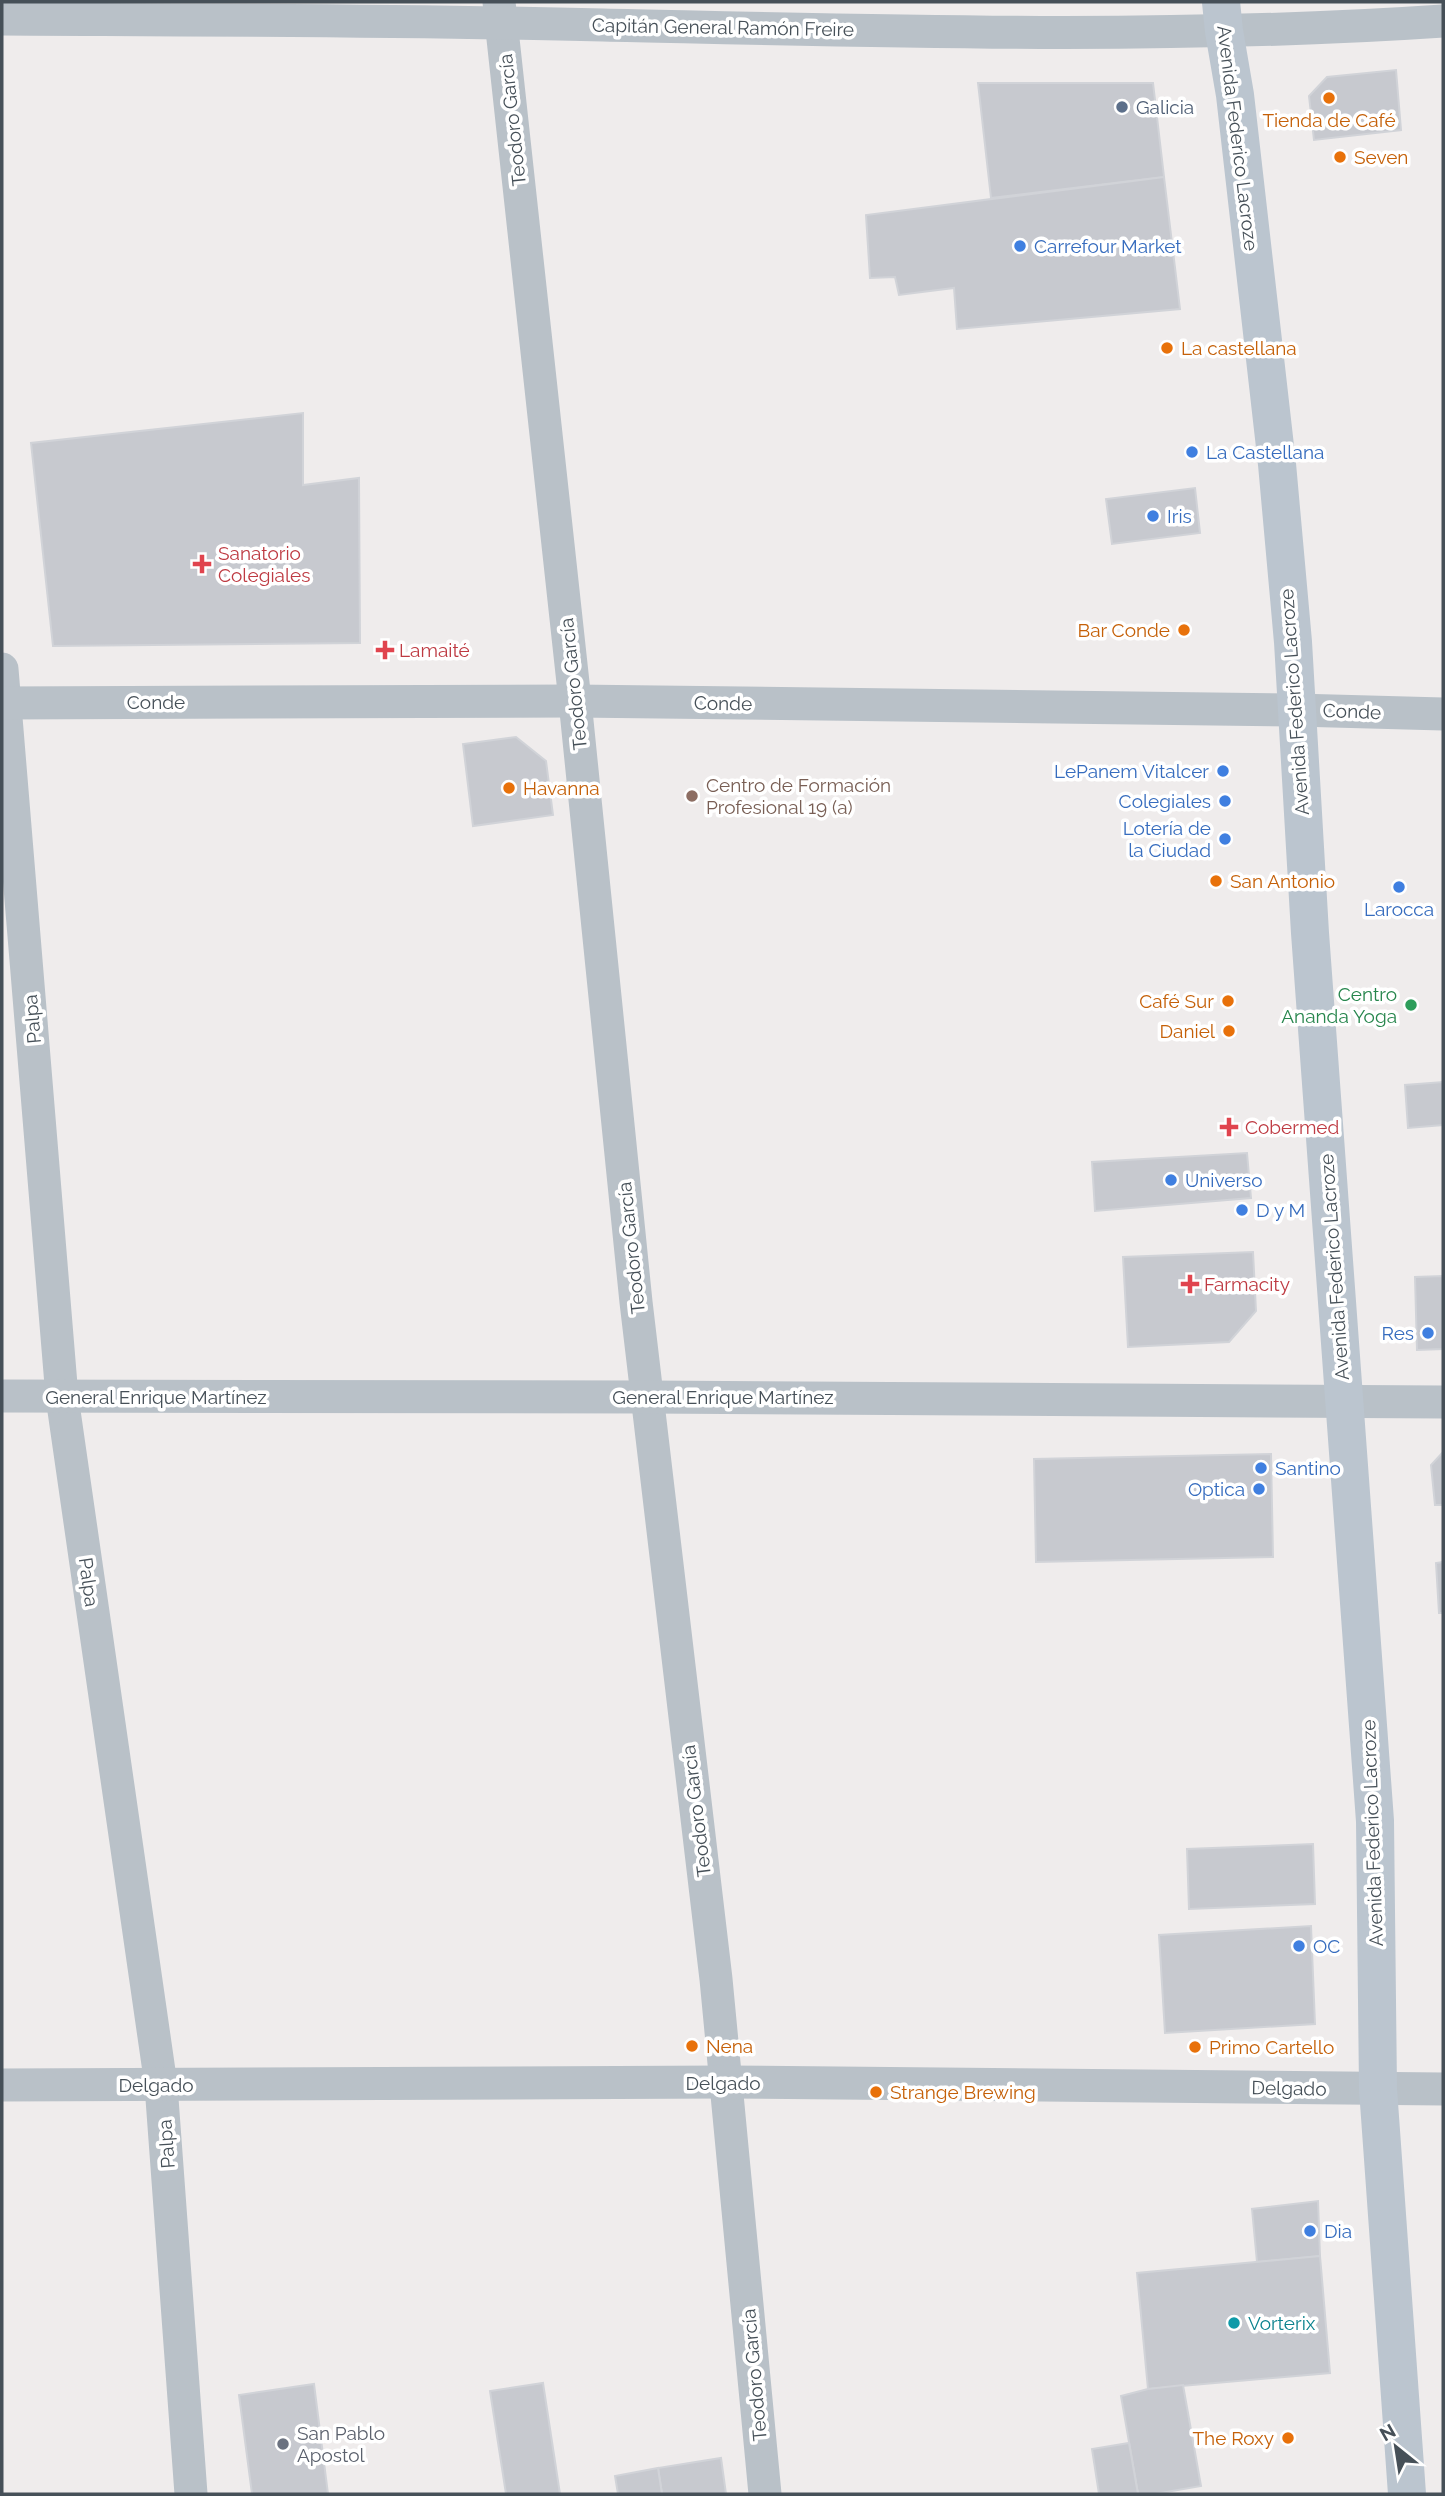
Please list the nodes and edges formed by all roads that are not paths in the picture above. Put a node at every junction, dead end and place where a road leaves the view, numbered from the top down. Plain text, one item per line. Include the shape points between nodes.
1 (500, 12) edge
2 (1223, 16) edge
3 (2, 19) edge
4 (1443, 21) edge
5 (2, 669) edge
6 (575, 701) junction
7 (4, 703) edge
8 (1296, 710) junction
9 (1443, 714) edge
10 (2, 1396) edge
11 (62, 1397) junction
12 (647, 1397) junction
13 (1344, 1401) junction
14 (1443, 1402) edge
15 (726, 2082) junction
16 (2, 2085) edge
17 (161, 2085) junction
18 (1378, 2089) junction
19 (1443, 2089) edge
20 (191, 2494) edge
21 (765, 2494) edge
22 (1407, 2494) edge

1 - 2 street, Capitán General Ramón Freire via 885,31
1 - 3 street, Capitán General Ramón Freire
1 - 6 street, Teodoro García
2 - 4 street, Capitán General Ramón Freire via 1338,28
2 - 8 main road, Avenida Federico Lacroze via 1277,464
5 - 7 street, Palpa
6 - 7 street, Conde
6 - 8 street, Conde
6 - 12 street, Teodoro García
7 - 11 street, Palpa
8 - 9 street, Conde
8 - 13 main road, Avenida Federico Lacroze
10 - 11 street, General Enrique Martínez
11 - 12 street, General Enrique Martínez
11 - 17 street, Palpa
12 - 13 street, General Enrique Martínez
12 - 15 street, Teodoro García
13 - 14 street, General Enrique Martínez
13 - 18 main road, Avenida Federico Lacroze via 1375,1821
15 - 17 street, Delgado
15 - 18 street, Delgado
15 - 21 street, Teodoro García
16 - 17 street, Delgado
17 - 20 street, Palpa
18 - 19 street, Delgado
18 - 22 main road, Avenida Federico Lacroze

